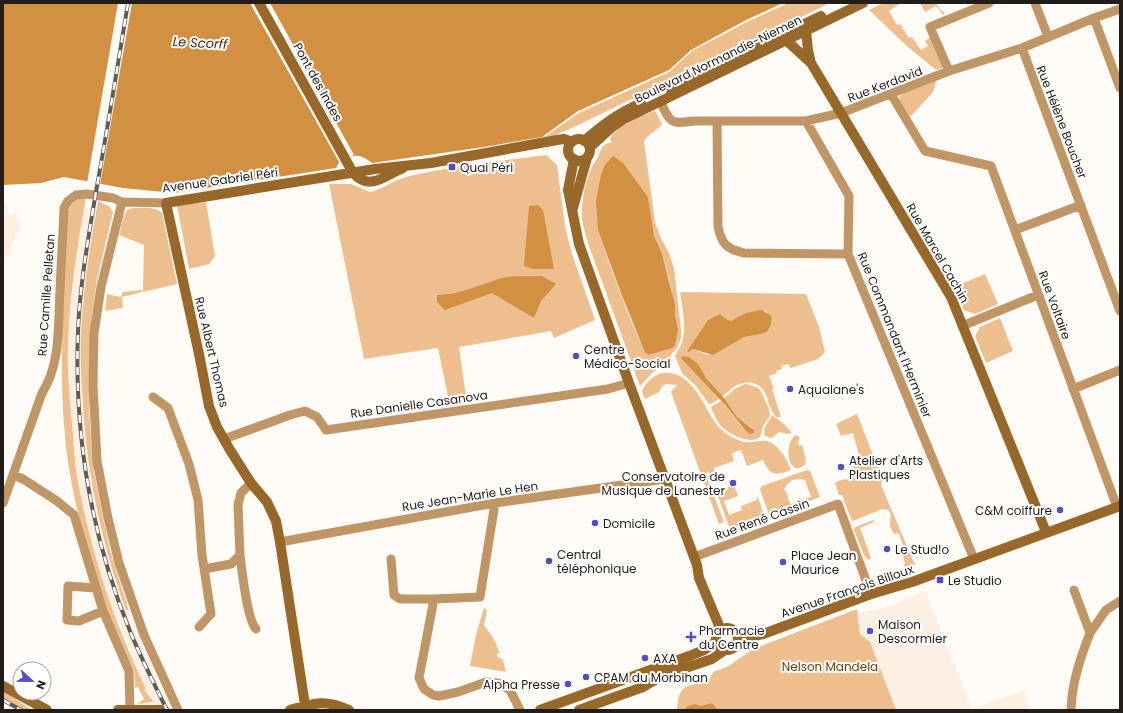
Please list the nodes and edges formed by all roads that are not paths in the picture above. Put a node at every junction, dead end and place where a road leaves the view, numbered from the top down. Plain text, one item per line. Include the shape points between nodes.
1 (259, 3) edge
2 (848, 3) edge
3 (863, 3) edge
4 (989, 3) edge
5 (1035, 3) edge
6 (1120, 9) edge
7 (1094, 18) junction
8 (806, 31) junction
9 (1048, 37) junction
10 (786, 40) junction
11 (1022, 48) junction
12 (811, 63) junction
13 (949, 71) junction
14 (1120, 88) edge
15 (891, 94) junction
16 (660, 101) junction
17 (841, 113) junction
18 (717, 121) junction
19 (806, 122) junction
20 (587, 144) junction
21 (572, 151) junction
22 (587, 158) junction
23 (353, 173) junction
24 (68, 201) joint
25 (122, 202) junction
26 (166, 203) junction
27 (1081, 205) junction
28 (573, 210) junction
29 (1015, 230) junction
30 (848, 254) junction
31 (1038, 295) junction
32 (1119, 307) edge
33 (962, 326) junction
34 (1120, 370) edge
35 (629, 383) junction
36 (1073, 388) junction
37 (153, 397) dead end
38 (224, 439) junction
39 (13, 475) junction
40 (665, 479) junction
41 (251, 483) junction
42 (3, 503) edge
43 (495, 503) junction
44 (1118, 506) edge
45 (1046, 532) junction
46 (280, 542) junction
47 (240, 555) junction
48 (391, 559) dead end
49 (974, 559) junction
50 (695, 561) junction
51 (204, 569) junction
52 (95, 588) junction
53 (1074, 590) dead end
54 (871, 594) junction
55 (434, 599) junction
56 (1120, 601) edge
57 (103, 611) junction
58 (199, 627) dead end
59 (256, 629) dead end
60 (721, 633) junction
61 (1090, 633) junction
62 (739, 638) junction
63 (725, 650) junction
64 (3, 686) edge
65 (306, 705) junction
66 (47, 710) edge
67 (118, 710) edge
68 (130, 710) edge
69 (164, 710) edge
70 (178, 710) edge
71 (290, 710) edge
72 (349, 710) edge
73 (520, 710) edge
74 (540, 710) edge
75 (580, 710) edge
76 (1071, 710) edge

1 - 23 street, Pont des Indes
2 - 20 street, Boulevard Normandie-Niemen via 620,113 605,122
3 - 8 street, Boulevard Normandie-Niemen
4 - 13 street via 930,27
5 - 9 street
6 - 7 street, Rue Kerdavid
7 - 9 street, Rue Kerdavid
7 - 14 street
8 - 10 street, Boulevard Normandie-Niemen
8 - 12 street, Rue Marcel Cachin
9 - 11 street, Rue Kerdavid
10 - 12 street, Rue Marcel Cachin
10 - 16 street, Boulevard Normandie-Niemen
11 - 13 street, Rue Kerdavid
11 - 27 street, Rue Hélène Boucher
12 - 17 street, Rue Marcel Cachin
13 - 15 street, Rue Kerdavid
15 - 17 street, Rue Kerdavid
15 - 29 street, Rue Voltaire via 925,151 991,166
16 - 18 street, Rue Kerdavid via 668,118 674,122
16 - 20 street, Boulevard Normandie-Niemen via 624,119
17 - 19 street, Rue Kerdavid
17 - 33 street, Rue Marcel Cachin via 951,297
18 - 19 street, Rue Kerdavid
18 - 30 street via 718,226 719,236 727,246 744,252
19 - 30 street, Rue Commandant l'Herminier via 849,196
20 - 21 street via 579,139
20 - 22 street via 590,153
21 - 22 street via 581,160
21 - 23 street, Avenue Gabriel Péri via 564,139
21 - 28 street via 568,190
22 - 28 street
23 - 26 street, Avenue Gabriel Péri
24 - 25 street, Avenue Gabriel Péri via 76,195 87,194
24 - 39 street, Rue Camille Pelletan via 64,208 57,342 53,366
25 - 26 street, Avenue Gabriel Péri
25 - 70 street via 101,287 94,333 93,385 97,461 119,563 144,635
26 - 38 street, Rue Albert Thomas via 209,406
27 - 29 street
27 - 32 street, Rue Hélène Boucher
28 - 35 street via 579,244
29 - 31 street, Rue Voltaire
30 - 49 street, Rue Commandant l'Herminier
31 - 33 street
31 - 36 street, Rue Voltaire
33 - 45 street, Rue Marcel Cachin
34 - 36 street
35 - 38 street, Rue Danielle Casanova via 608,389 326,430 318,417 305,411
35 - 40 street
36 - 44 street, Rue Voltaire
37 - 51 street via 168,408 189,464 198,500
38 - 41 street, Rue Albert Thomas
39 - 42 street, Rue Camille Pelletan
39 - 52 street via 57,501 74,515
40 - 43 street, Rue Jean-Marie Le Hen
40 - 50 street
41 - 46 street, Rue Albert Thomas via 267,502 276,521
41 - 47 street via 242,493 238,505
43 - 46 street, Rue Jean-Marie Le Hen
43 - 55 street via 480,597
44 - 45 street, Avenue François Billoux
45 - 49 street, Avenue François Billoux
46 - 65 street, Rue Albert Thomas
47 - 51 street via 230,564
47 - 59 street via 244,587
48 - 55 street via 394,595 400,599
49 - 54 street, Avenue François Billoux
50 - 54 street, Rue René Cassin via 838,504
50 - 60 street via 704,575
51 - 58 street via 211,614
52 - 57 street
52 - 57 street via 68,586 67,620 79,621
53 - 61 street
54 - 62 street, Avenue François Billoux via 764,634
55 - 73 street via 419,678 424,689 439,696 486,682 498,683 510,690
56 - 61 street via 1106,610
57 - 68 street via 129,671
60 - 62 street via 735,631
60 - 63 street via 719,647
60 - 74 street via 707,649
61 - 76 street via 1077,668
62 - 63 street via 735,648
63 - 75 street via 712,659 662,676 643,687
64 - 66 street
65 - 71 street
65 - 72 street via 328,703
67 - 68 street
68 - 69 street

